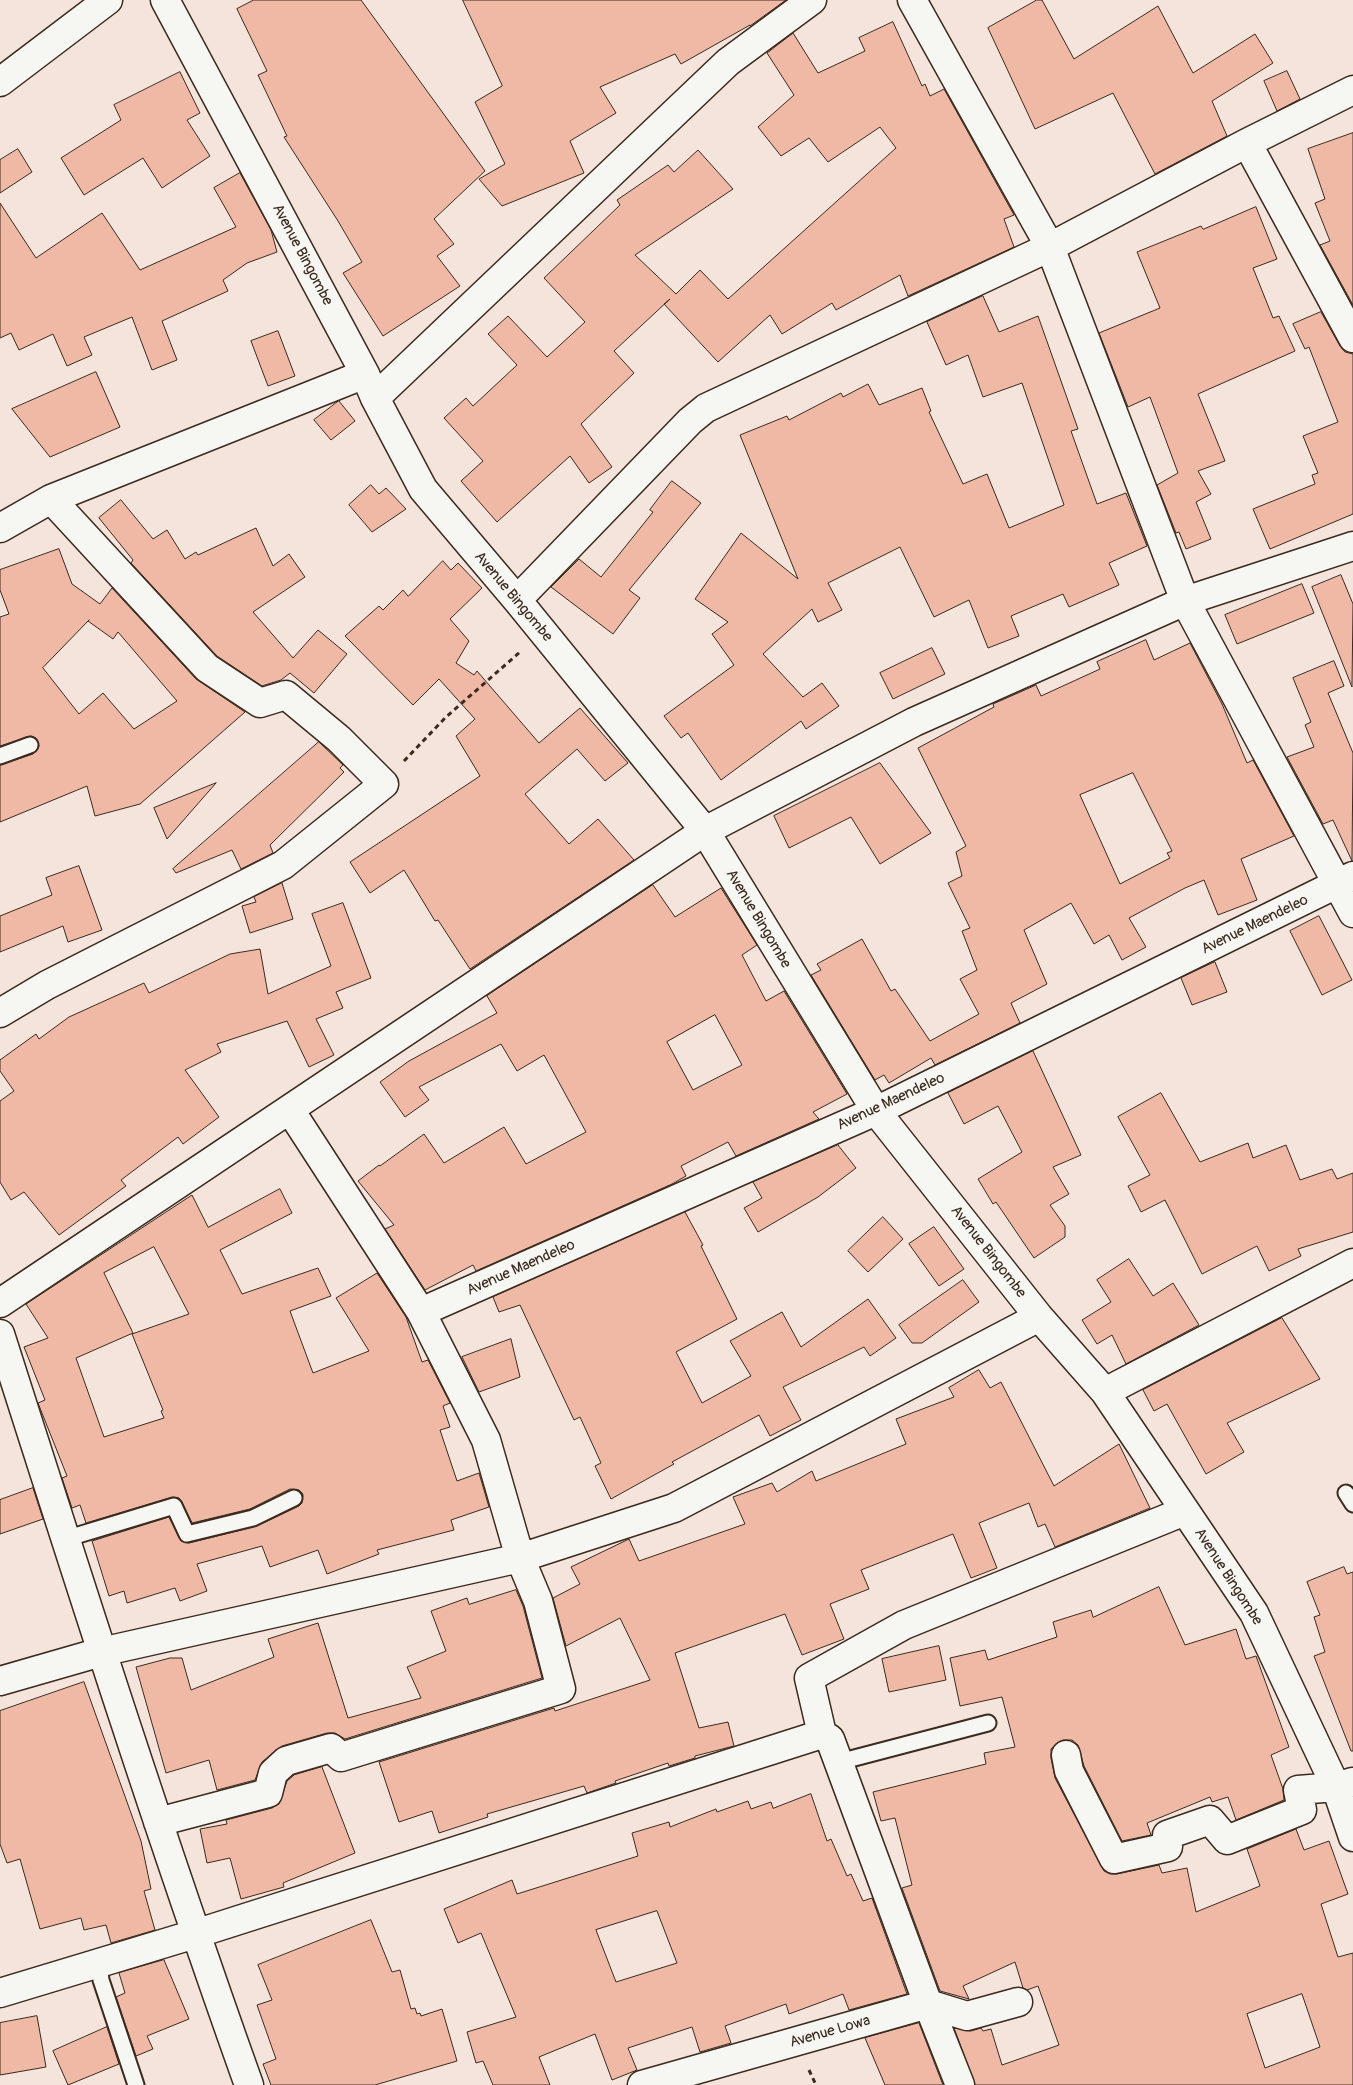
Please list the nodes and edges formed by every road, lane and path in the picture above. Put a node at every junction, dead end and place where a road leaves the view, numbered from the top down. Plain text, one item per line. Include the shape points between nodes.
1 (108, 0) edge
2 (165, 0) edge
3 (812, 0) edge
4 (912, 0) edge
5 (0, 82) edge
6 (1353, 90) edge
7 (1247, 143) junction
8 (1050, 247) junction
9 (1353, 338) edge
10 (370, 386) junction
11 (51, 499) junction
12 (0, 528) edge
13 (1353, 546) edge
14 (517, 600) junction
15 (1185, 601) junction
16 (543, 632) junction
17 (30, 745) dead end
18 (0, 756) edge
19 (384, 784) junction
20 (705, 831) junction
21 (1345, 880) edge
22 (1353, 913) edge
23 (0, 1013) edge
24 (290, 1110) junction
25 (876, 1111) junction
26 (1353, 1263) edge
27 (0, 1303) edge
28 (421, 1312) junction
29 (1039, 1317) junction
30 (0, 1334) edge
31 (1105, 1392) junction
32 (294, 1498) dead end
33 (1185, 1511) junction
34 (65, 1539) junction
35 (520, 1558) junction
36 (101, 1652) junction
37 (0, 1682) edge
38 (988, 1723) dead end
39 (822, 1734) junction
40 (1066, 1755) dead end
41 (839, 1762) junction
42 (1344, 1784) edge
43 (158, 1822) junction
44 (1353, 1837) edge
45 (195, 1934) junction
46 (99, 1963) junction
47 (0, 1993) edge
48 (1018, 2002) dead end
49 (928, 2004) junction
50 (136, 2085) edge
51 (249, 2085) edge
52 (642, 2085) edge
53 (960, 2085) edge

1 - 5 street
2 - 10 street, Avenue Bingombe
3 - 10 street via 728,62
4 - 8 street
6 - 7 street
7 - 8 street
7 - 9 street
8 - 14 street via 706,408 690,420
8 - 15 street
10 - 11 street
10 - 14 street, Avenue Bingombe via 423,489
11 - 12 street
11 - 19 street via 207,668 260,703 286,695 339,739
13 - 15 street
14 - 16 street, Avenue Bingombe
15 - 20 street via 914,722
15 - 21 street
16 - 19 path via 446,717
16 - 20 street, Avenue Bingombe
17 - 18 lane
19 - 23 street via 283,865 47,985
20 - 24 street
20 - 25 street, Avenue Bingombe
21 - 22 street
21 - 25 street, Avenue Maendeleo
24 - 27 street
24 - 28 street
25 - 28 street, Avenue Maendeleo
25 - 29 street, Avenue Bingombe
26 - 31 street
28 - 35 street via 491,1452
29 - 31 street, Avenue Bingombe
29 - 35 street via 674,1508
30 - 34 street
31 - 33 street, Avenue Bingombe
32 - 34 lane via 252,1518 187,1534 174,1506
33 - 39 street via 904,1625 809,1678
33 - 42 street, Avenue Bingombe via 1254,1613
34 - 36 street
35 - 36 street
35 - 43 street via 538,1601 562,1689 341,1756 331,1748 286,1761 273,1773 268,1792
36 - 37 street
36 - 43 street
38 - 41 lane
39 - 41 street via 830,1739
39 - 45 street
40 - 42 street via 1070,1771 1114,1859 1168,1847 1167,1835 1210,1820 1227,1840 1302,1810 1298,1790
41 - 49 street
42 - 44 street, Avenue Bingombe
43 - 45 street
45 - 46 street
45 - 51 street
46 - 47 street
46 - 50 lane via 101,1980
48 - 49 street via 967,2016
49 - 52 street, Avenue Lowa
49 - 53 street

